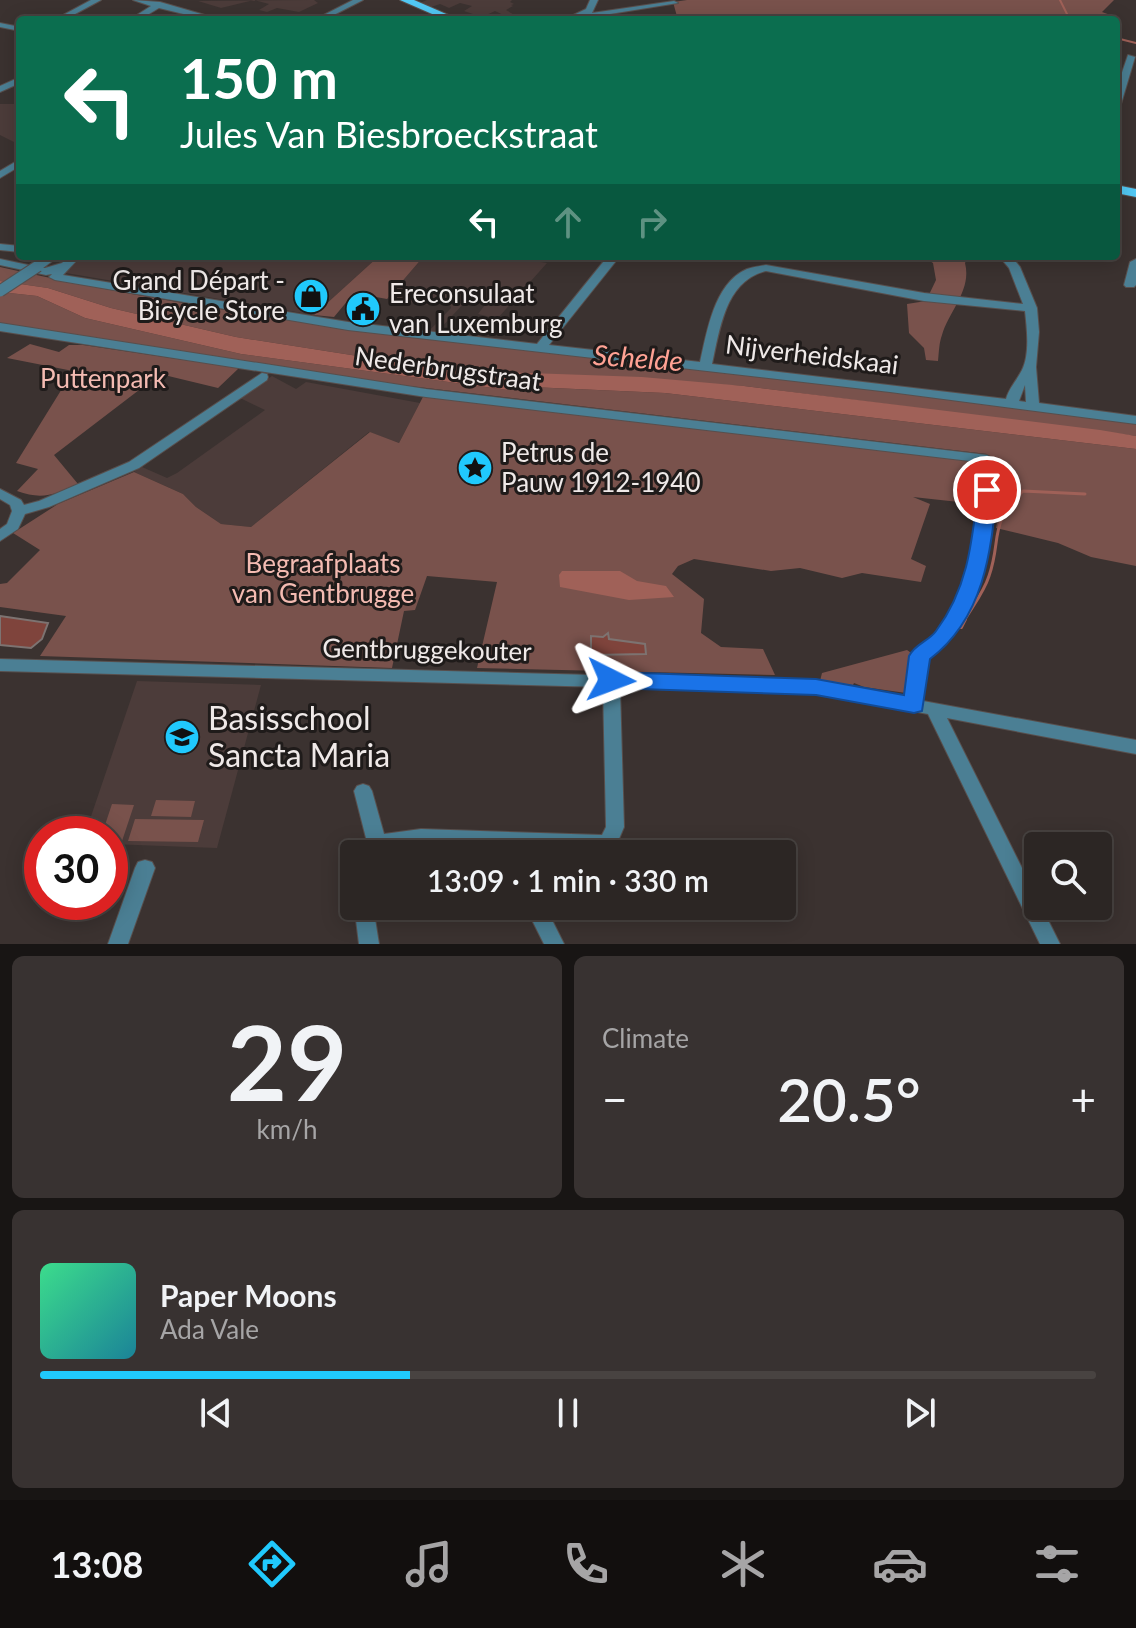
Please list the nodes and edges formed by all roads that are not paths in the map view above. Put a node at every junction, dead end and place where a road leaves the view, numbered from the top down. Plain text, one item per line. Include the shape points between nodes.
1 (97, 0) edge
2 (137, 0) edge
3 (359, 0) edge
4 (405, 0) edge
5 (163, 2) edge
6 (674, 3) dead end
7 (593, 4) edge
8 (615, 13) junction
9 (66, 16) edge
10 (140, 16) edge
11 (206, 16) edge
12 (326, 16) edge
13 (445, 16) edge
14 (588, 16) edge
15 (1134, 57) edge
16 (1120, 94) edge
17 (1136, 246) edge
18 (47, 260) edge
19 (71, 260) edge
20 (611, 260) edge
21 (1008, 260) edge
22 (1020, 260) edge
23 (0, 262) edge
24 (1135, 262) edge
25 (1014, 267) junction
26 (59, 272) junction
27 (1130, 285) dead end
28 (0, 291) edge
29 (1031, 308) junction
30 (0, 327) edge
31 (539, 349) junction
32 (705, 366) junction
33 (1030, 367) junction
34 (262, 377) dead end
35 (1012, 403) junction
36 (1033, 405) junction
37 (1136, 420) edge
38 (987, 459) dead end
39 (987, 490) dead end
40 (4, 494) edge
41 (19, 511) junction
42 (0, 536) edge
43 (0, 665) edge
44 (611, 680) junction
45 (924, 707) junction
46 (1136, 747) edge
47 (363, 791) dead end
48 (371, 840) edge
49 (409, 840) edge
50 (445, 840) edge
51 (606, 840) edge
52 (145, 868) dead end
53 (365, 920) edge
54 (542, 920) edge
55 (118, 944) edge
56 (369, 944) edge
57 (554, 944) edge
58 (1050, 944) edge

1 - 9 street
2 - 5 street
3 - 12 street
4 - 13 main road
5 - 10 street
5 - 11 street
6 - 8 street
7 - 8 street
8 - 14 street
15 - 16 street
17 - 24 street
18 - 28 street, bridge
19 - 26 street
20 - 31 street
21 - 25 street
22 - 25 street
23 - 26 street, Nijverheidskaai
24 - 27 street
25 - 29 street
26 - 31 street, Nijverheidskaai via 318,322
29 - 32 street via 924,297 766,268 743,274 719,310
29 - 33 street
30 - 38 street, Nederbrugstraat via 412,391
31 - 32 street, Nijverheidskaai
32 - 35 street, Nijverheidskaai
33 - 35 street
33 - 36 street
34 - 41 street via 131,467
35 - 36 street, Nijverheidskaai
36 - 37 street, Nijverheidskaai
39 - 45 street via 972,587 942,639 919,656
40 - 41 street
41 - 42 street via 13,526
43 - 44 street, Gentbruggekouter
44 - 45 street, Gentbruggekouter via 816,687
44 - 51 street via 615,827
45 - 46 street, Gentbruggekouter
45 - 58 street
47 - 48 street
49 - 50 street
52 - 55 street
53 - 56 street
54 - 57 street

